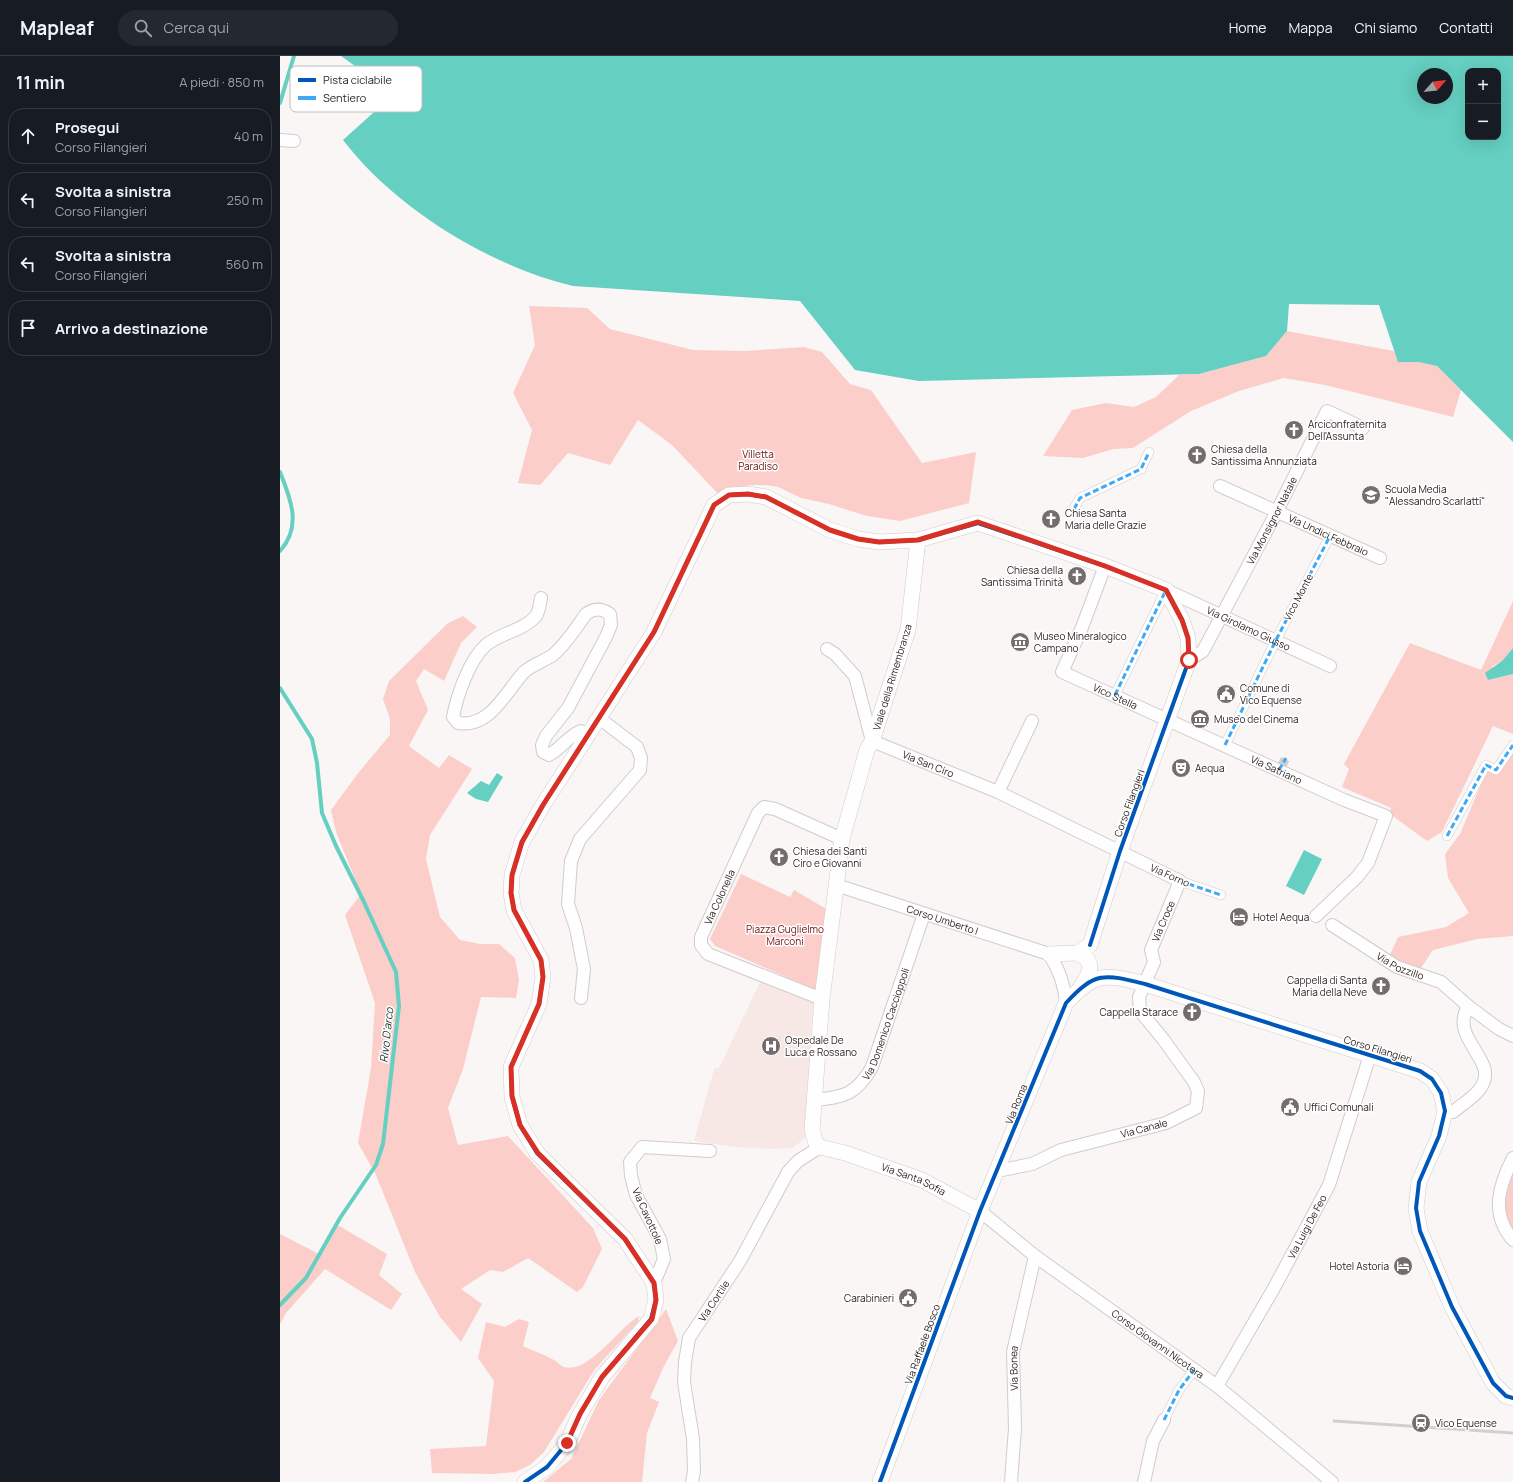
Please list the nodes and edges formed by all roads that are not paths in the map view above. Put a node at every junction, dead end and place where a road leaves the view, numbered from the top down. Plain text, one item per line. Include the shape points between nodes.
1 (280, 140) edge
2 (294, 141) dead end
3 (1363, 428) dead end
4 (1149, 452) dead end
5 (1220, 486) dead end
6 (1074, 509) dead end
7 (1276, 513) junction
8 (1330, 536) junction
9 (918, 540) junction
10 (1380, 558) dead end
11 (1105, 566) junction
12 (1166, 590) junction
13 (541, 598) dead end
14 (1222, 616) junction
15 (1276, 640) junction
16 (827, 649) dead end
17 (1189, 660) junction
18 (1330, 666) dead end
19 (1115, 695) junction
20 (599, 718) junction
21 (1169, 719) junction
22 (1032, 721) dead end
23 (588, 737) junction
24 (872, 741) junction
25 (1225, 744) junction
26 (1513, 745) edge
27 (998, 792) junction
28 (1447, 836) dead end
29 (842, 839) junction
30 (1120, 852) junction
31 (1180, 880) junction
32 (836, 885) junction
33 (1221, 895) dead end
34 (924, 914) junction
35 (1316, 916) dead end
36 (1332, 925) dead end
37 (1090, 945) junction
38 (1077, 953) junction
39 (1049, 954) junction
40 (1115, 977) junction
41 (1145, 984) junction
42 (1080, 987) junction
43 (581, 998) dead end
44 (822, 999) junction
45 (1066, 1003) junction
46 (1468, 1006) junction
47 (1513, 1036) edge
48 (1370, 1055) junction
49 (814, 1100) junction
50 (1445, 1111) junction
51 (820, 1147) junction
52 (710, 1152) dead end
53 (1513, 1158) edge
54 (997, 1171) junction
55 (980, 1211) junction
56 (1513, 1240) edge
57 (1035, 1256) junction
58 (654, 1283) junction
59 (1194, 1370) junction
60 (1217, 1386) junction
61 (1513, 1398) edge
62 (1164, 1420) joint
63 (525, 1482) edge
64 (692, 1482) edge
65 (880, 1482) edge
66 (1011, 1482) edge
67 (1144, 1482) edge
68 (1332, 1482) edge

1 - 2 street
3 - 7 street, Via Monsignor Natale via 1327,411
4 - 6 street via 1141,469 1080,498
5 - 7 street, Via Undici Febbraio
7 - 8 street, Via Undici Febbraio
7 - 14 street, Via Monsignor Natale
8 - 10 street, Via Undici Febbraio
8 - 15 street, Vico Monte
9 - 11 street via 978,522
9 - 20 street via 879,542 858,539 830,530 766,497 748,494 729,495 711,510 654,632
9 - 24 street, Viale della Rimembranza via 908,630
11 - 12 street
11 - 19 street, Vico Stella via 1062,672
12 - 14 street, Via Girolamo Giusso
12 - 17 street, Corso Filangieri via 1182,620 1188,638
12 - 19 street
13 - 23 street via 536,615 525,624 484,646 462,685 453,717 458,723 466,724 476,722 493,710 526,671 553,654 586,614 592,610 602,609 610,614 611,625 568,708 546,736 542,745 543,752 549,755 558,751 574,734 581,731
14 - 15 street, Via Girolamo Giusso
14 - 17 street, Via Monsignor Natale via 1203,652
15 - 18 street, Via Girolamo Giusso
15 - 25 street, Vico Monte
16 - 24 street via 855,676
17 - 21 street, Corso Filangieri
19 - 21 street, Vico Stella
20 - 23 street
20 - 43 street via 636,747 641,758 640,770 580,839 571,861 568,904 576,928 584,969
21 - 25 street, Via Satriano
21 - 30 street, Corso Filangieri
22 - 27 street
23 - 58 street via 522,842 512,875 511,893 514,910 541,960 543,977 539,1004 511,1067 512,1096 520,1125 538,1153 625,1239
24 - 27 street, Via San Ciro
24 - 29 street via 867,750
25 - 35 street, Via Satriano via 1344,800 1386,816 1368,863
26 - 28 street via 1496,770 1486,765
27 - 30 street, Via San Ciro
29 - 32 street
29 - 44 street, Via Colonella via 775,809 764,807 758,813 701,937 701,946 708,954
30 - 31 street, Via Forno
30 - 37 street, Corso Filangieri
31 - 33 street, Via Forno
31 - 41 street, Via Croce via 1151,950 1154,962
32 - 34 street, Corso Umberto I
32 - 44 street
34 - 39 street, Corso Umberto I
34 - 49 street, Via Domenico Caccioppoli via 872,1066 864,1080 856,1089 839,1098
36 - 46 street, Via Pozzillo via 1398,967 1441,982
37 - 38 street
37 - 40 street via 1096,958
38 - 39 street
38 - 42 street via 1085,956 1090,964 1090,971
39 - 45 street via 1063,982
40 - 41 street, Corso Filangieri
40 - 42 street via 1100,977
41 - 48 street, Corso Filangieri
41 - 54 street, Via Canale via 1139,997 1140,1011 1194,1082 1198,1090 1196,1108 1166,1123 1061,1150 1032,1164
42 - 45 street, Via Roma
44 - 49 street
45 - 54 street, Via Roma
46 - 47 street, Via Pozzillo
46 - 50 street via 1463,1015 1462,1027 1483,1064 1485,1078 1480,1090 1453,1112
48 - 50 street, Corso Filangieri via 1420,1071 1432,1079 1441,1093
48 - 60 street, Via Luigi De Feo via 1329,1185 1274,1288
49 - 51 street via 812,1130
50 - 61 street, Corso Filangieri via 1439,1136 1418,1182 1416,1208 1420,1231 1452,1307 1493,1383 1506,1396
51 - 55 street, Via Santa Sofia via 922,1180
51 - 64 street, Via Cortile via 798,1161 788,1172 740,1261 689,1338 684,1382 693,1439
52 - 58 street, Via Cavottole via 642,1147 630,1162 636,1195 660,1239 664,1258
53 - 56 street via 1502,1179 1498,1202 1502,1221
54 - 55 street, Via Roma
55 - 57 street, Corso Giovanni Nicotera
55 - 65 street, Via Raffaele Bosco
57 - 59 street, Corso Giovanni Nicotera
57 - 66 street, Via Bonea via 1013,1352 1015,1428
58 - 63 street via 656,1300 652,1319 602,1377 580,1414 567,1443 547,1467
59 - 60 street, Corso Giovanni Nicotera
59 - 62 street via 1179,1390
60 - 68 street, Corso Giovanni Nicotera
62 - 67 street via 1153,1441

